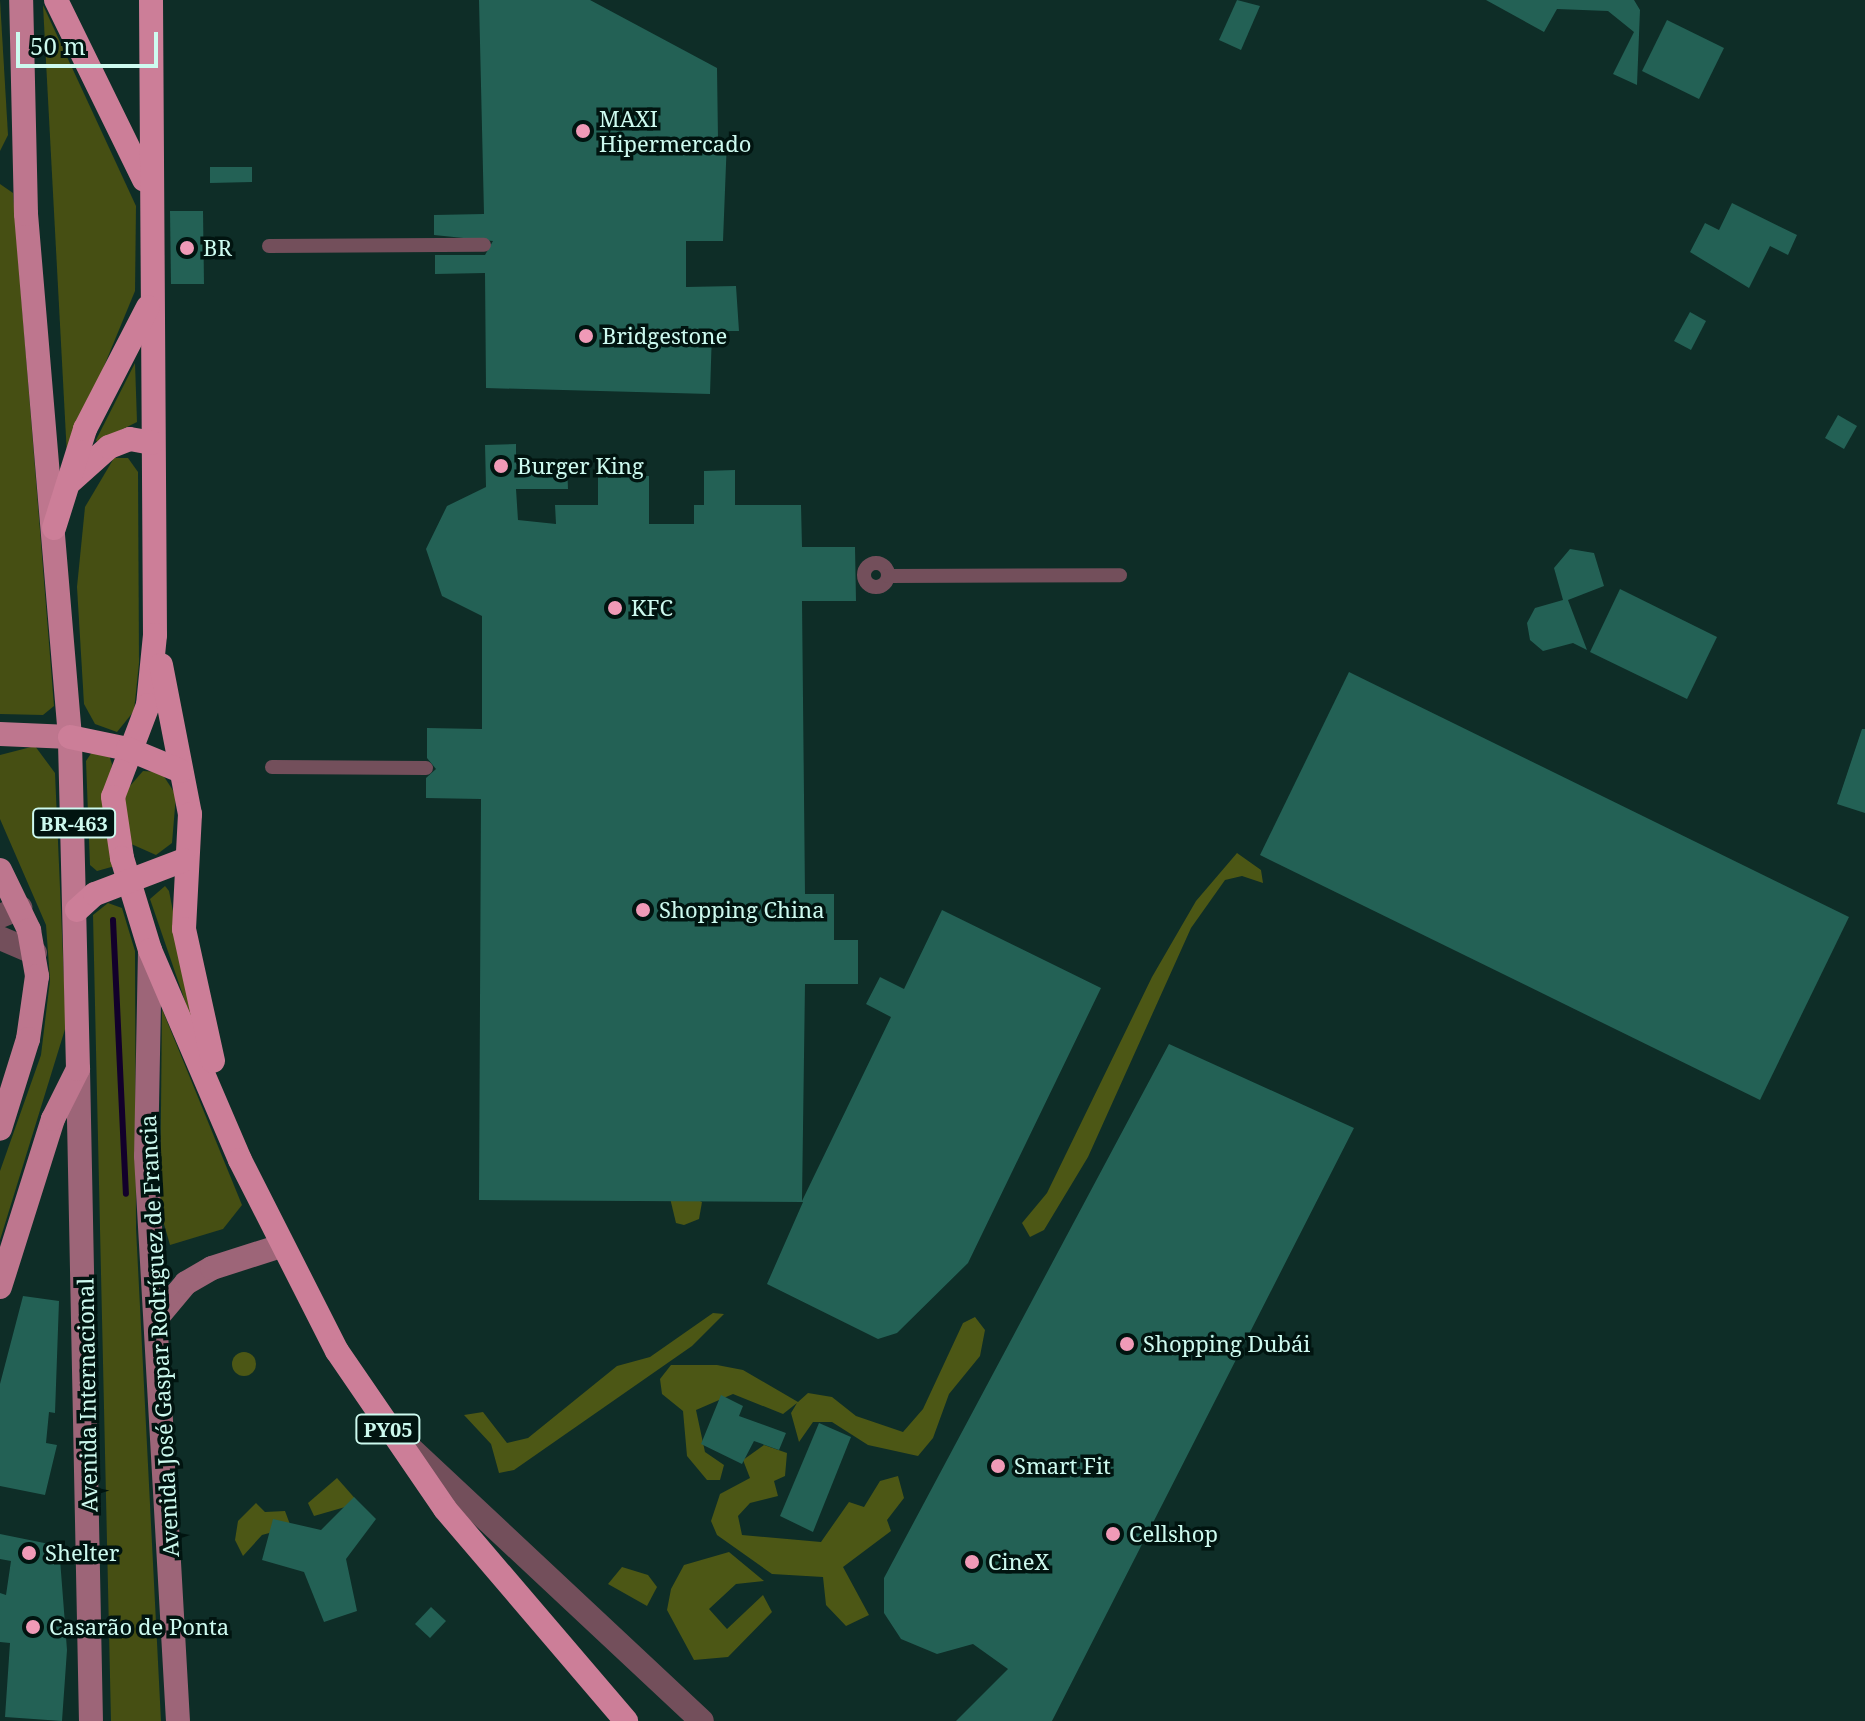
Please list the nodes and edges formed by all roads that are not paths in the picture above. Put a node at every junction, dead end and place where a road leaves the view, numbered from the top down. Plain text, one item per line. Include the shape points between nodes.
1 (21, 0) edge
2 (56, 0) edge
3 (151, 0) edge
4 (23, 153) junction
5 (0, 164) edge
6 (149, 194) junction
7 (484, 245) dead end
8 (269, 246) dead end
9 (149, 305) junction
10 (152, 443) junction
11 (63, 493) junction
12 (54, 528) junction
13 (860, 575) dead end
14 (1120, 575) dead end
15 (155, 635) junction
16 (0, 734) edge
17 (70, 737) junction
18 (128, 749) junction
19 (272, 767) dead end
20 (426, 768) dead end
21 (181, 771) junction
22 (184, 860) junction
23 (0, 870) edge
24 (131, 886) junction
25 (77, 910) junction
26 (10, 912) edge
27 (0, 938) edge
28 (150, 950) junction
29 (35, 953) junction
30 (78, 1069) junction
31 (214, 1096) junction
32 (0, 1129) edge
33 (281, 1246) junction
34 (0, 1287) edge
35 (160, 1314) junction
36 (384, 1424) junction
37 (91, 1721) edge
38 (178, 1721) edge
39 (626, 1721) edge
40 (702, 1721) edge

1 - 4 main road, BR-463
2 - 6 highway
3 - 6 highway
4 - 5 main road
4 - 12 main road, BR-463
6 - 9 highway
7 - 8 street
9 - 10 highway
9 - 11 highway via 98,398
10 - 11 highway via 130,439 109,447
10 - 15 highway
11 - 12 highway
12 - 17 main road, BR-463
13 - 14 street via 874,587 888,576
15 - 18 highway via 148,705
15 - 21 highway
16 - 17 main road
17 - 18 highway
17 - 25 main road, BR-463
18 - 21 highway
18 - 24 highway, PY05 via 113,797
19 - 20 street
21 - 22 highway, PY05 via 190,814
22 - 24 highway
22 - 31 highway, PY05 via 184,929
23 - 26 main road
24 - 25 highway via 95,894
24 - 28 highway, PY05
25 - 30 main road, BR-463
26 - 29 main road
27 - 29 street
28 - 31 highway, PY05
28 - 35 main road, Avenida José Gaspar Rodríguez de Francia via 146,1156
29 - 32 main road via 35,1004
30 - 34 main road, BR-463 via 53,1119
30 - 37 main road, Avenida Internacional
31 - 33 highway, PY05
33 - 35 main road via 212,1268 186,1283
33 - 36 highway, PY05
35 - 38 main road, Avenida José Gaspar Rodríguez de Francia
36 - 39 highway, PY05 via 508,1589
36 - 40 street

